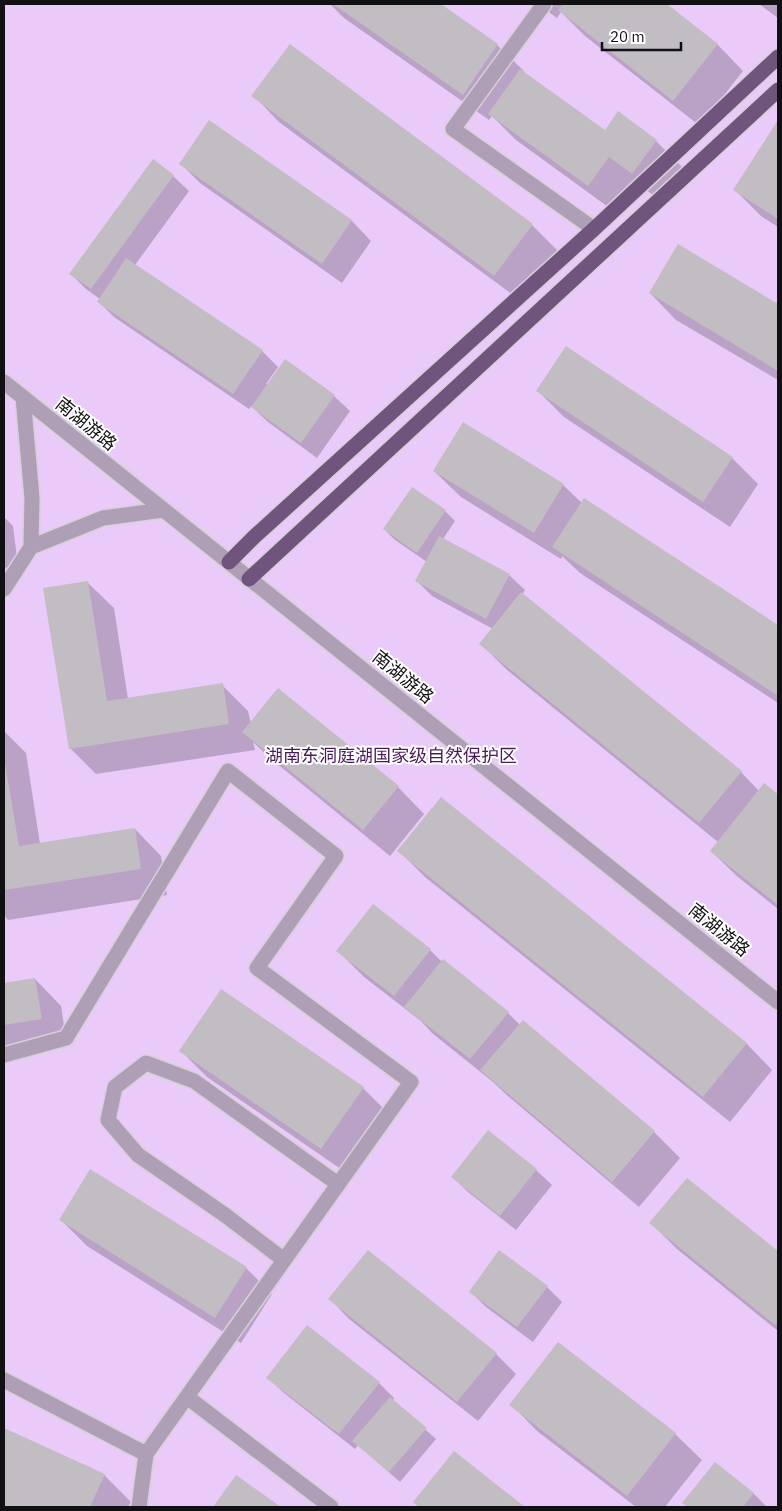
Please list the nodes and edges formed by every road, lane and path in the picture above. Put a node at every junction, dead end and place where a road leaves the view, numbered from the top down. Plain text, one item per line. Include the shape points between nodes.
1 (544, 4) edge
2 (778, 57) edge
3 (778, 90) edge
4 (594, 229) junction
5 (4, 382) edge
6 (23, 398) junction
7 (163, 510) junction
8 (31, 547) junction
9 (229, 562) junction
10 (250, 579) junction
11 (4, 589) edge
12 (778, 1002) edge
13 (4, 1056) edge
14 (338, 1184) junction
15 (284, 1260) junction
16 (4, 1380) edge
17 (187, 1397) junction
18 (146, 1454) junction
19 (140, 1507) edge
20 (331, 1507) edge

1 - 4 street via 453,129
2 - 4 main road
3 - 10 main road
4 - 9 main road
5 - 6 street, 南湖游路
6 - 7 street, 南湖游路
6 - 8 street via 32,498
7 - 8 street via 103,518
7 - 9 street, 南湖游路
8 - 11 street
9 - 10 street, 南湖游路
10 - 12 street, 南湖游路
13 - 14 street via 66,1038 228,771 336,856 257,968 411,1082
14 - 15 street
14 - 15 street via 194,1081 146,1063 115,1088 108,1120 138,1155
15 - 17 street
16 - 18 street
17 - 18 street
17 - 20 street
18 - 19 street

